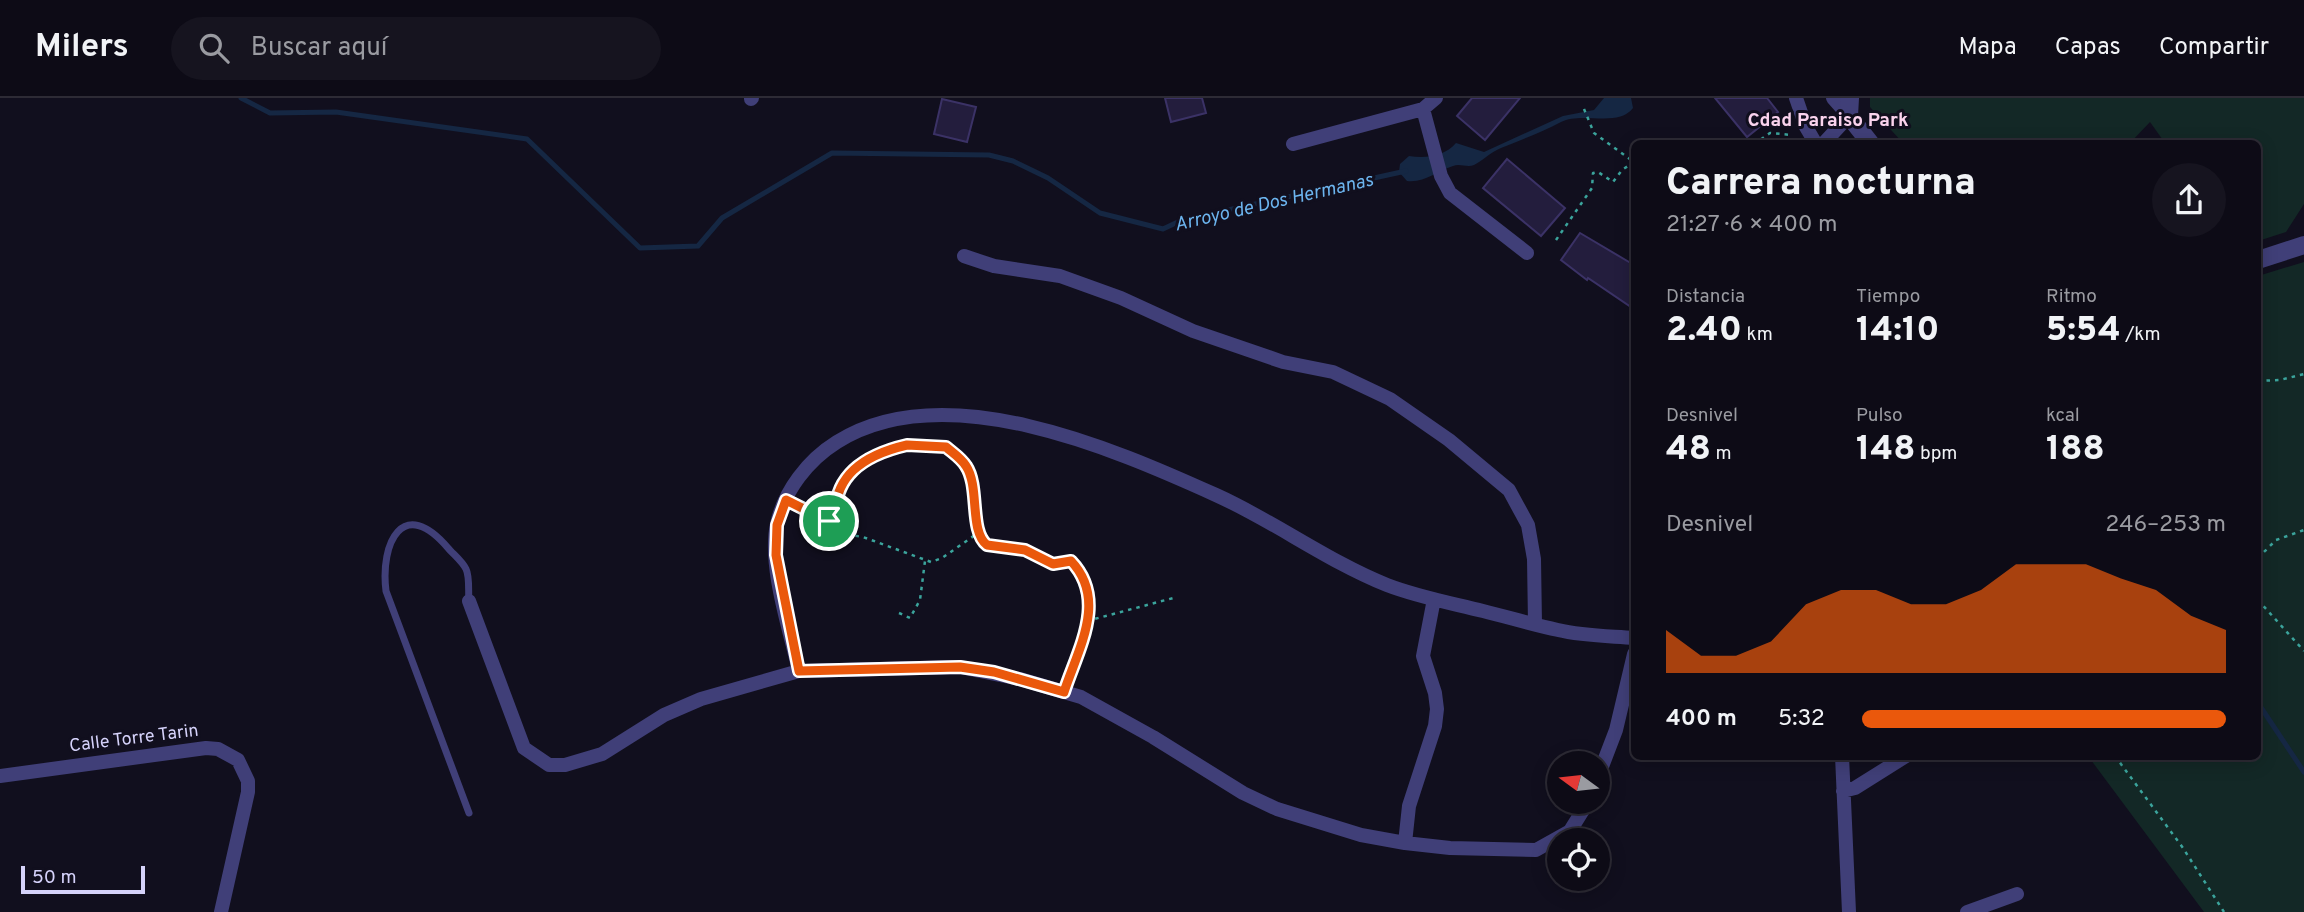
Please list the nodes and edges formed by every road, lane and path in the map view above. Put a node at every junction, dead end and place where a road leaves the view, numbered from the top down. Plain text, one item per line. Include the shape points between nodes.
1 (1436, 98) edge
2 (1796, 98) edge
3 (1833, 98) edge
4 (1850, 107) edge
5 (1423, 109) junction
6 (1584, 109) dead end
7 (1760, 140) edge
8 (1820, 140) edge
9 (1869, 140) edge
10 (1293, 144) dead end
11 (1631, 160) edge
12 (1631, 164) edge
13 (1556, 240) dead end
14 (2304, 245) edge
15 (1527, 253) dead end
16 (964, 256) dead end
17 (2261, 259) edge
18 (2304, 374) edge
19 (2261, 380) edge
20 (786, 500) junction
21 (832, 523) junction
22 (2304, 530) edge
23 (978, 533) junction
24 (2261, 555) edge
25 (925, 561) junction
26 (1177, 597) dead end
27 (1434, 599) junction
28 (469, 601) joint
29 (2261, 603) edge
30 (900, 613) dead end
31 (1087, 621) junction
32 (1535, 624) junction
33 (1631, 638) edge
34 (2304, 650) edge
35 (1631, 667) edge
36 (799, 671) junction
37 (1064, 692) junction
38 (1608, 751) edge
39 (1842, 760) edge
40 (1900, 760) edge
41 (2118, 760) edge
42 (0, 776) edge
43 (1843, 792) junction
44 (469, 813) dead end
45 (1581, 814) edge
46 (1405, 843) junction
47 (2017, 894) dead end
48 (220, 912) edge
49 (1849, 912) edge
50 (1967, 912) edge
51 (2224, 912) edge

1 - 5 street
2 - 8 street via 1806,127
3 - 4 street
4 - 8 street
4 - 9 street
5 - 10 street
5 - 15 street via 1450,193
6 - 11 path via 1594,134
7 - 8 path via 1770,133
12 - 13 path via 1613,182 1593,173 1592,188
14 - 17 street
16 - 32 street via 994,266 1060,276 1193,331 1283,362 1333,372 1391,399 1509,489 1528,526 1537,591
18 - 19 path
20 - 21 lane
20 - 27 street via 799,475 822,451 876,422 937,416 995,420 1088,443 1156,470 1217,495 1380,581
20 - 36 street via 777,525 776,555
21 - 23 path via 846,475 877,454 907,445 946,447 967,467 975,493
21 - 25 path via 823,536 826,541 863,537
22 - 24 path via 2276,540
23 - 25 path via 943,558
23 - 31 path via 992,547 1025,550 1053,564 1071,561 1089,589
25 - 30 path via 920,600 910,618
26 - 31 path
27 - 32 street
27 - 46 street via 1423,656 1435,693 1436,717 1409,806
28 - 36 street via 524,748 549,765 602,754 664,715 701,699
28 - 44 lane via 466,569 436,533 420,525 395,534 386,557 386,592
29 - 34 path
31 - 37 path
32 - 33 street
35 - 38 street
36 - 37 street via 960,667
37 - 46 street via 1122,719 1277,809 1340,830
39 - 43 street
40 - 43 street
41 - 51 path
42 - 48 street, Calle Torre Tarin via 206,748 229,753 245,769 248,792
43 - 49 street
45 - 46 street via 1570,831 1536,850
47 - 50 street

